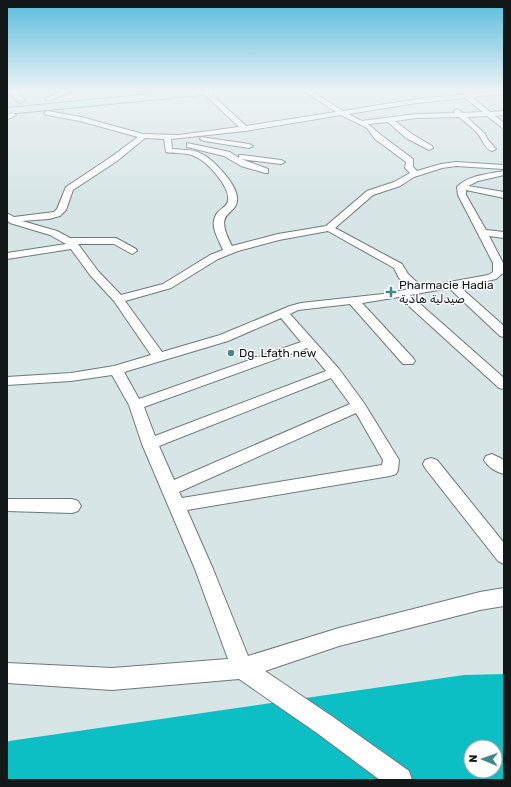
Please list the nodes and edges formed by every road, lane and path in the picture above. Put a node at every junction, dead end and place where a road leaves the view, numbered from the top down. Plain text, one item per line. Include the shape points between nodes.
1 (113, 128) edge
2 (253, 128) edge
3 (370, 128) edge
4 (399, 128) edge
5 (476, 128) edge
6 (245, 129) joint
7 (143, 136) junction
8 (188, 136) junction
9 (167, 141) junction
10 (249, 146) dead end
11 (429, 148) dead end
12 (492, 149) dead end
13 (232, 156) junction
14 (281, 162) dead end
15 (504, 166) edge
16 (265, 171) dead end
17 (504, 173) edge
18 (416, 174) junction
19 (461, 187) junction
20 (504, 196) edge
21 (9, 218) edge
22 (330, 228) junction
23 (483, 233) junction
24 (504, 235) edge
25 (71, 243) junction
26 (132, 251) dead end
27 (229, 251) junction
28 (499, 254) edge
29 (7, 256) edge
30 (501, 271) edge
31 (451, 284) junction
32 (420, 291) junction
33 (402, 294) junction
34 (118, 299) junction
35 (353, 300) junction
36 (283, 313) junction
37 (504, 333) edge
38 (309, 343) junction
39 (158, 356) junction
40 (408, 361) dead end
41 (116, 370) junction
42 (334, 372) junction
43 (7, 381) edge
44 (504, 385) edge
45 (136, 405) junction
46 (359, 406) junction
47 (150, 444) junction
48 (431, 464) dead end
49 (172, 497) junction
50 (7, 505) edge
51 (72, 506) dead end
52 (504, 556) edge
53 (504, 597) edge
54 (242, 668) junction
55 (7, 673) edge
56 (400, 780) edge

1 - 7 street
2 - 6 street
3 - 18 street via 410,161 409,168
4 - 11 street
5 - 12 street via 486,135 485,141
6 - 8 street
7 - 9 street
7 - 21 street via 69,189 57,214
8 - 9 street
8 - 10 street
9 - 13 street
9 - 27 street via 170,151 200,155 232,189 232,203 219,217 221,232
13 - 14 street
13 - 16 street via 244,164
15 - 18 street via 456,164
17 - 19 street via 468,182
18 - 22 street via 391,187 370,193
19 - 20 street
19 - 23 street via 462,195
21 - 25 street via 60,236
22 - 27 street via 272,238
22 - 32 street via 398,266 403,276
23 - 24 street
23 - 28 street
25 - 26 street via 116,241
25 - 29 street
25 - 34 street via 86,260 90,269
27 - 34 street via 214,257 167,286
28 - 30 street via 498,263
30 - 31 street via 484,280
31 - 32 street
31 - 37 street
32 - 33 street
33 - 35 street
33 - 44 street
34 - 39 street
35 - 36 street via 305,305
35 - 40 street
36 - 38 street
36 - 39 street via 224,338
38 - 42 street
38 - 45 street
39 - 41 street
41 - 43 street via 71,377
41 - 45 street
42 - 46 street
42 - 47 street
45 - 47 street
46 - 49 street
46 - 49 street via 391,460 390,470
47 - 49 street
48 - 52 street
49 - 54 street via 204,569
50 - 51 street
53 - 54 street via 339,637
54 - 55 street via 112,679
54 - 56 street

